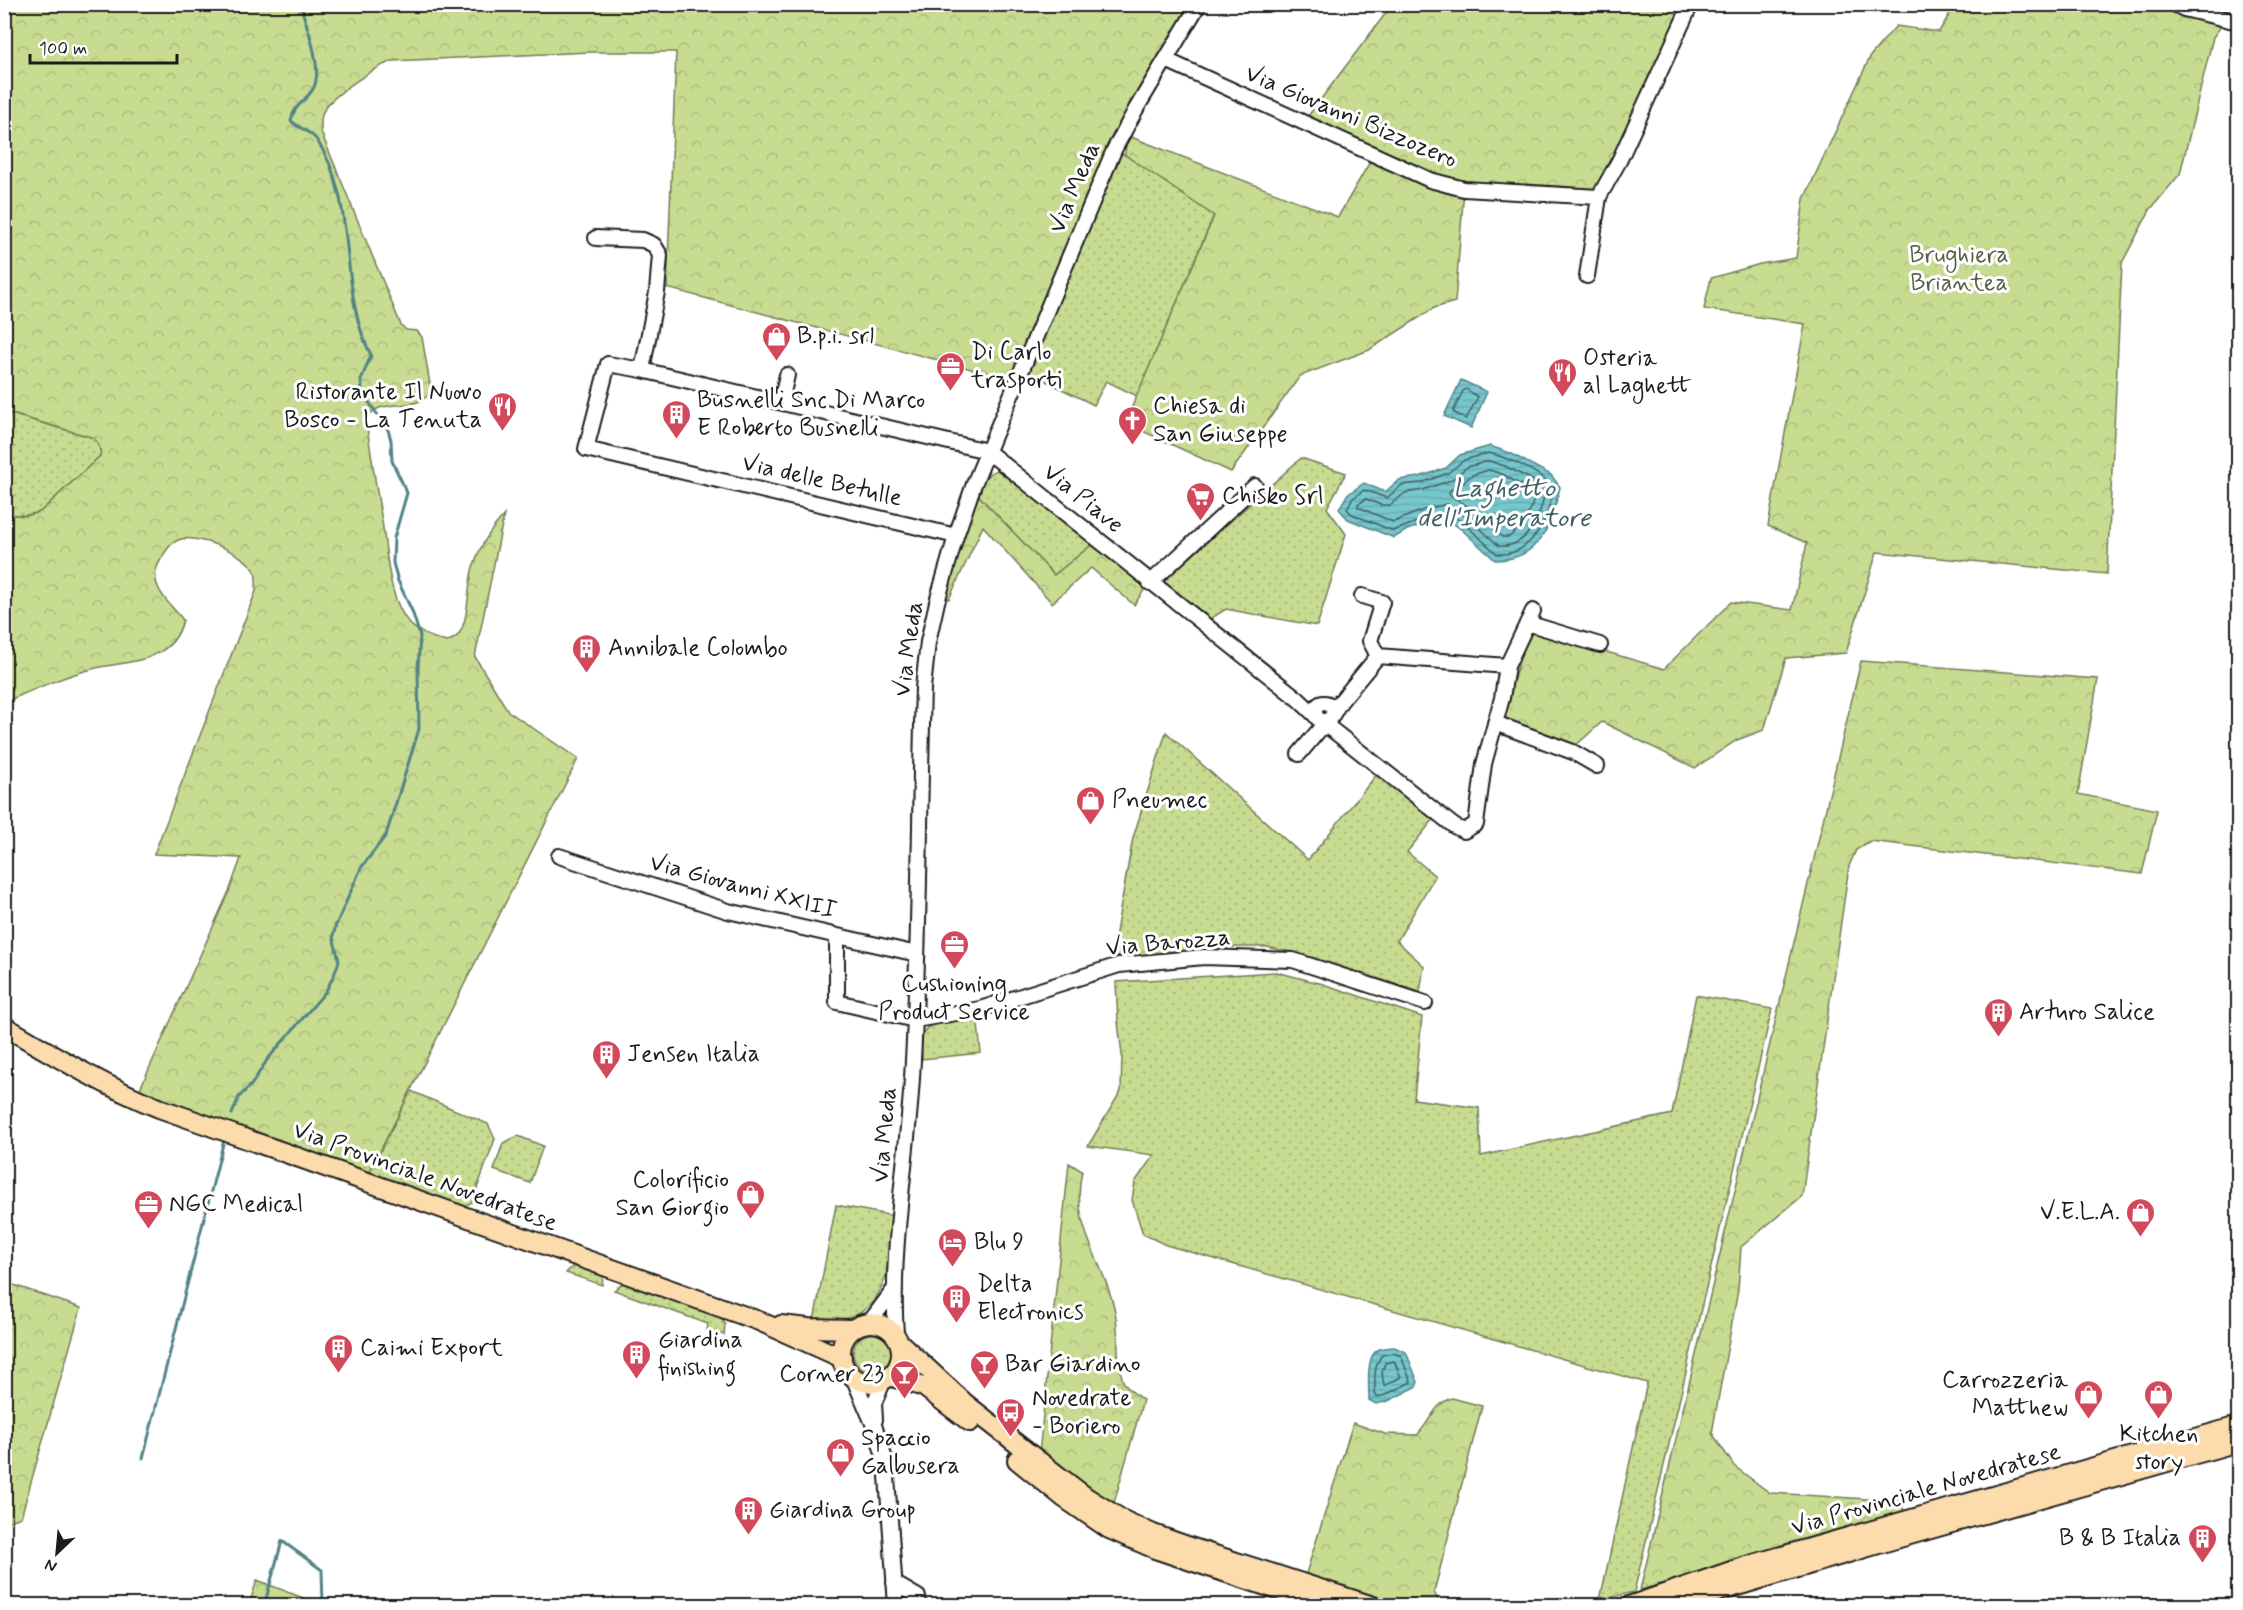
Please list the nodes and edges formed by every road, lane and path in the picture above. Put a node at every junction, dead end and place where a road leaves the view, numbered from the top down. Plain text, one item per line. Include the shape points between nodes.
1 (1199, 4) edge
2 (1690, 4) edge
3 (2174, 4) edge
4 (2238, 22) edge
5 (1166, 60) junction
6 (1599, 197) junction
7 (596, 238) dead end
8 (1587, 276) dead end
9 (642, 370) junction
10 (787, 375) dead end
11 (780, 402) junction
12 (987, 451) junction
13 (1255, 486) dead end
14 (956, 536) junction
15 (1150, 583) junction
16 (1362, 596) dead end
17 (1600, 645) dead end
18 (1378, 656) junction
19 (1507, 666) junction
20 (1325, 712) junction
21 (1495, 723) junction
22 (1299, 754) dead end
23 (1598, 766) dead end
24 (559, 856) dead end
25 (837, 936) junction
26 (917, 954) junction
27 (1425, 1003) dead end
28 (915, 1020) junction
29 (4, 1026) edge
30 (893, 1291) junction
31 (759, 1322) junction
32 (861, 1326) junction
33 (897, 1339) junction
34 (842, 1358) junction
35 (852, 1375) junction
36 (886, 1378) junction
37 (2238, 1426) edge
38 (875, 1428) junction
39 (2238, 1442) edge
40 (894, 1583) junction
41 (896, 1605) edge
42 (918, 1605) edge
43 (1326, 1605) edge
44 (1373, 1605) edge
45 (1629, 1605) edge
46 (1670, 1605) edge

1 - 5 street, Via Meda
2 - 6 street
3 - 4 street
5 - 6 street, Via Giovanni Bizzozero via 1430,180 1464,189
5 - 12 street, Via Meda via 1114,150
6 - 8 street
7 - 9 street via 643,240 654,245 660,255
9 - 11 street
9 - 14 street, Via delle Betulle via 608,364 586,449
10 - 11 street
11 - 12 street
12 - 14 street, Via Meda
12 - 15 street, Via Piave
13 - 15 street
14 - 26 street, Via Meda via 927,642
15 - 20 street, Via Piave
16 - 18 street via 1382,602 1370,641
17 - 19 street via 1530,617
18 - 19 street
18 - 20 street
19 - 21 street
20 - 21 street, Via Piave via 1464,831 1476,824 1484,764
20 - 22 street via 1320,729
21 - 23 street via 1573,752
24 - 25 street, Via Giovanni XXIII via 728,911
25 - 26 street, Via Giovanni XXIII
25 - 28 street via 834,1001
26 - 28 street, Via Meda
27 - 28 street, Via Barozza via 1293,960 1204,957 1119,965 980,1009
28 - 30 street, Via Meda
29 - 31 main road, Via Provinciale Novedratese via 125,1094 168,1112
30 - 32 street
30 - 33 street, Via Meda
31 - 32 main road, Via Provinciale Novedratese via 808,1328
31 - 34 main road, Via Provinciale Novedratese
32 - 33 main road via 884,1326
32 - 34 main road via 842,1345
33 - 36 main road via 900,1361
33 - 44 main road via 966,1404 1086,1497 1123,1520 1191,1548
34 - 35 main road
35 - 36 main road via 866,1382
35 - 38 street
36 - 38 street via 874,1404
36 - 43 main road via 912,1382 936,1394 1064,1498 1109,1529 1164,1553
37 - 45 main road, Via Provinciale Novedratese via 1743,1567
38 - 40 street via 886,1462
39 - 46 main road, Via Provinciale Novedratese
40 - 41 street
40 - 42 street via 918,1597

